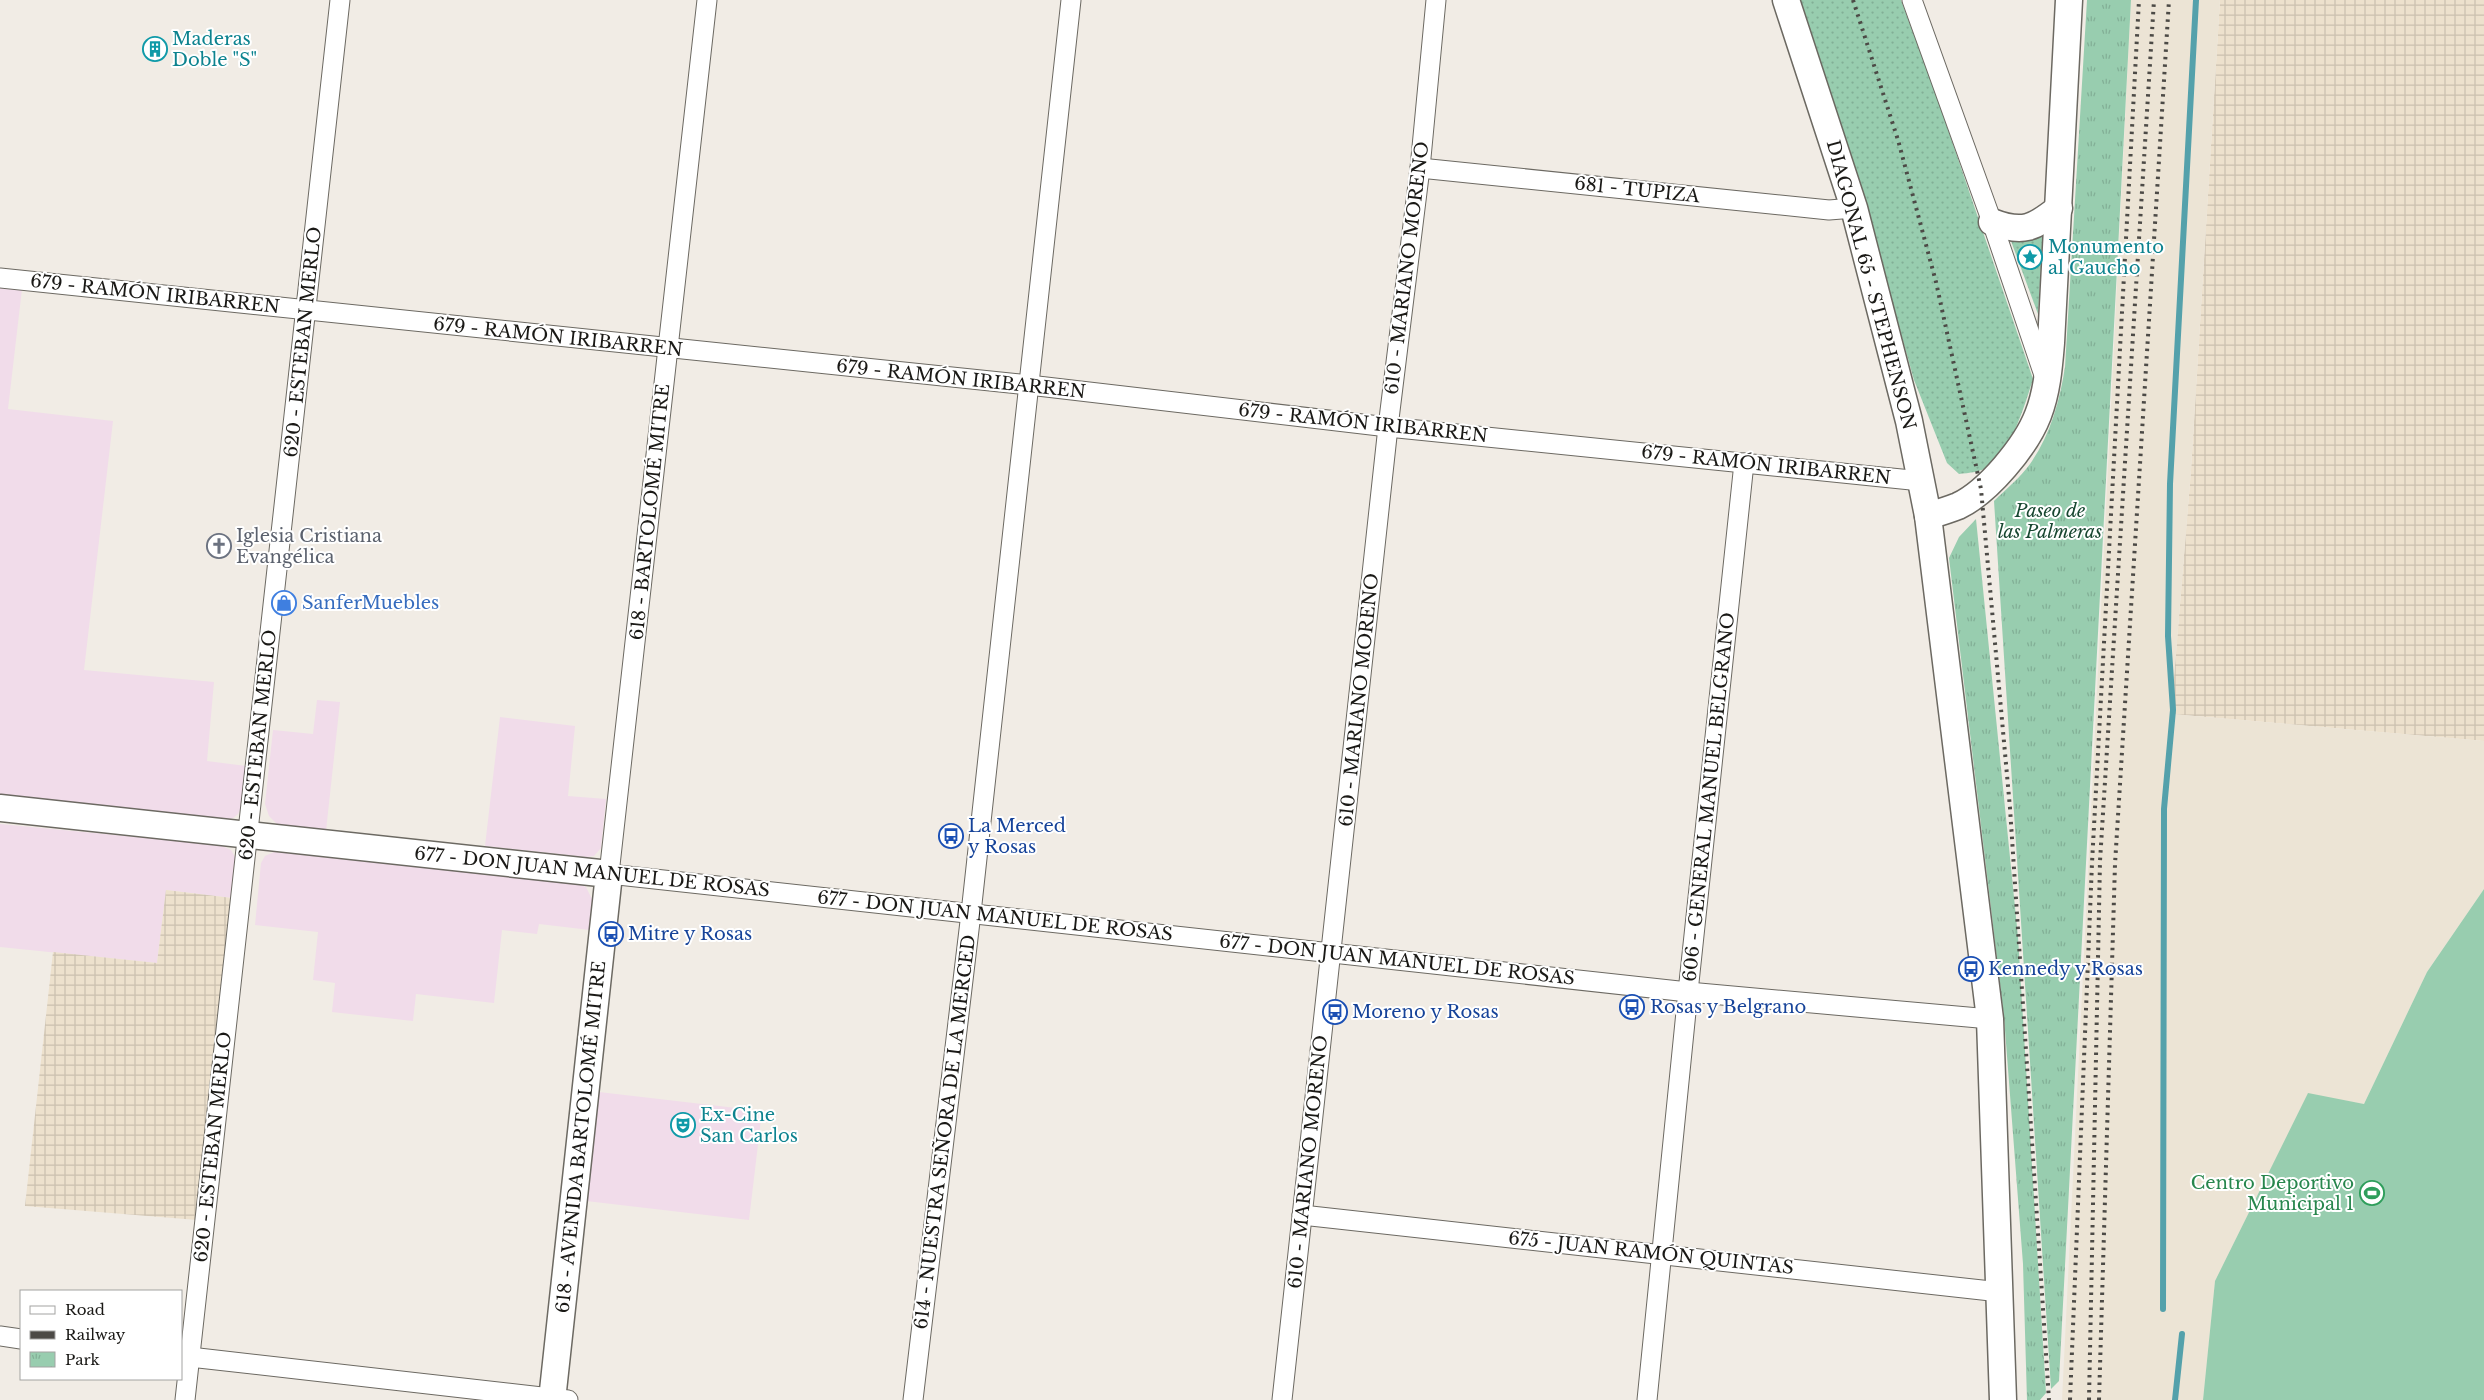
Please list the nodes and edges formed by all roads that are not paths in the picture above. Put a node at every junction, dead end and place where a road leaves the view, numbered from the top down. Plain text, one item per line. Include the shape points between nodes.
1 (340, 0) edge
2 (707, 0) edge
3 (1072, 0) edge
4 (1436, 0) edge
5 (1786, 0) edge
6 (1912, 0) edge
7 (2069, 0) edge
8 (1420, 168) junction
9 (1854, 208) junction
10 (2059, 208) junction
11 (1992, 222) junction
12 (0, 278) edge
13 (307, 310) junction
14 (668, 349) junction
15 (2047, 384) junction
16 (1029, 386) junction
17 (1388, 427) junction
18 (1744, 463) junction
19 (1921, 481) junction
20 (1928, 516) junction
21 (0, 808) edge
22 (248, 834) junction
23 (609, 874) junction
24 (971, 913) junction
25 (1332, 953) junction
26 (1688, 992) junction
27 (1990, 1019) junction
28 (1302, 1215) junction
29 (1662, 1253) junction
30 (2000, 1292) junction
31 (0, 1336) edge
32 (20, 1339) edge
33 (186, 1356) edge
34 (558, 1399) edge
35 (185, 1400) edge
36 (913, 1400) edge
37 (1282, 1400) edge
38 (1647, 1400) edge
39 (2004, 1400) edge

1 - 13 street, 620 - ESTEBAN MERLO
2 - 14 street, 618 - BARTOLOMÉ MITRE
3 - 16 street, 614 - NUESTRA SEÑORA DE LA MERCED
4 - 8 street, 610 - MARIANO MORENO
5 - 9 street, DIAGONAL 65 - STEPHENSON
6 - 11 street
7 - 10 street
8 - 9 street, 681 - TUPIZA via 1829,210
8 - 17 street, 610 - MARIANO MORENO
9 - 19 street, DIAGONAL 65 - STEPHENSON
10 - 11 street via 2030,227 2011,229
10 - 15 street
11 - 15 street
12 - 13 street, 679 - RAMÓN IRIBARREN
13 - 14 street, 679 - RAMÓN IRIBARREN
13 - 22 street, 620 - ESTEBAN MERLO
14 - 16 street, 679 - RAMÓN IRIBARREN
14 - 23 street, 618 - BARTOLOMÉ MITRE
15 - 20 street via 2029,434 1998,474 1958,506
16 - 17 street, 679 - RAMÓN IRIBARREN
16 - 24 street, 614 - NUESTRA SEÑORA DE LA MERCED
17 - 18 street, 679 - RAMÓN IRIBARREN
17 - 25 street, 610 - MARIANO MORENO
18 - 19 street, 679 - RAMÓN IRIBARREN
18 - 26 street, 606 - GENERAL MANUEL BELGRANO
19 - 20 street, DIAGONAL 65 - STEPHENSON
20 - 27 street, DIAGONAL 65 - STEPHENSON
21 - 22 street, 677 - DON JUAN MANUEL DE ROSAS
22 - 23 street, 677 - DON JUAN MANUEL DE ROSAS
22 - 33 street, 620 - ESTEBAN MERLO
23 - 24 street, 677 - DON JUAN MANUEL DE ROSAS
23 - 34 street, 618 - AVENIDA BARTOLOMÉ MITRE
24 - 25 street, 677 - DON JUAN MANUEL DE ROSAS
24 - 36 street, 614 - NUESTRA SEÑORA DE LA MERCED
25 - 26 street, 677 - DON JUAN MANUEL DE ROSAS
25 - 28 street, 610 - MARIANO MORENO
26 - 27 street, 677 - DON JUAN MANUEL DE ROSAS
26 - 29 street, 606 - GENERAL MANUEL BELGRANO
27 - 30 street, DIAGONAL 65 - STEPHENSON
28 - 29 street, 675 - JUAN RAMÓN QUINTAS
28 - 37 street, 610 - MARIANO MORENO
29 - 30 street, 675 - JUAN RAMÓN QUINTAS
29 - 38 street, 606 - GENERAL MANUEL BELGRANO
30 - 39 street, DIAGONAL 65 - STEPHENSON
31 - 32 street
33 - 34 street
33 - 35 street, 620 - ESTEBAN MERLO

